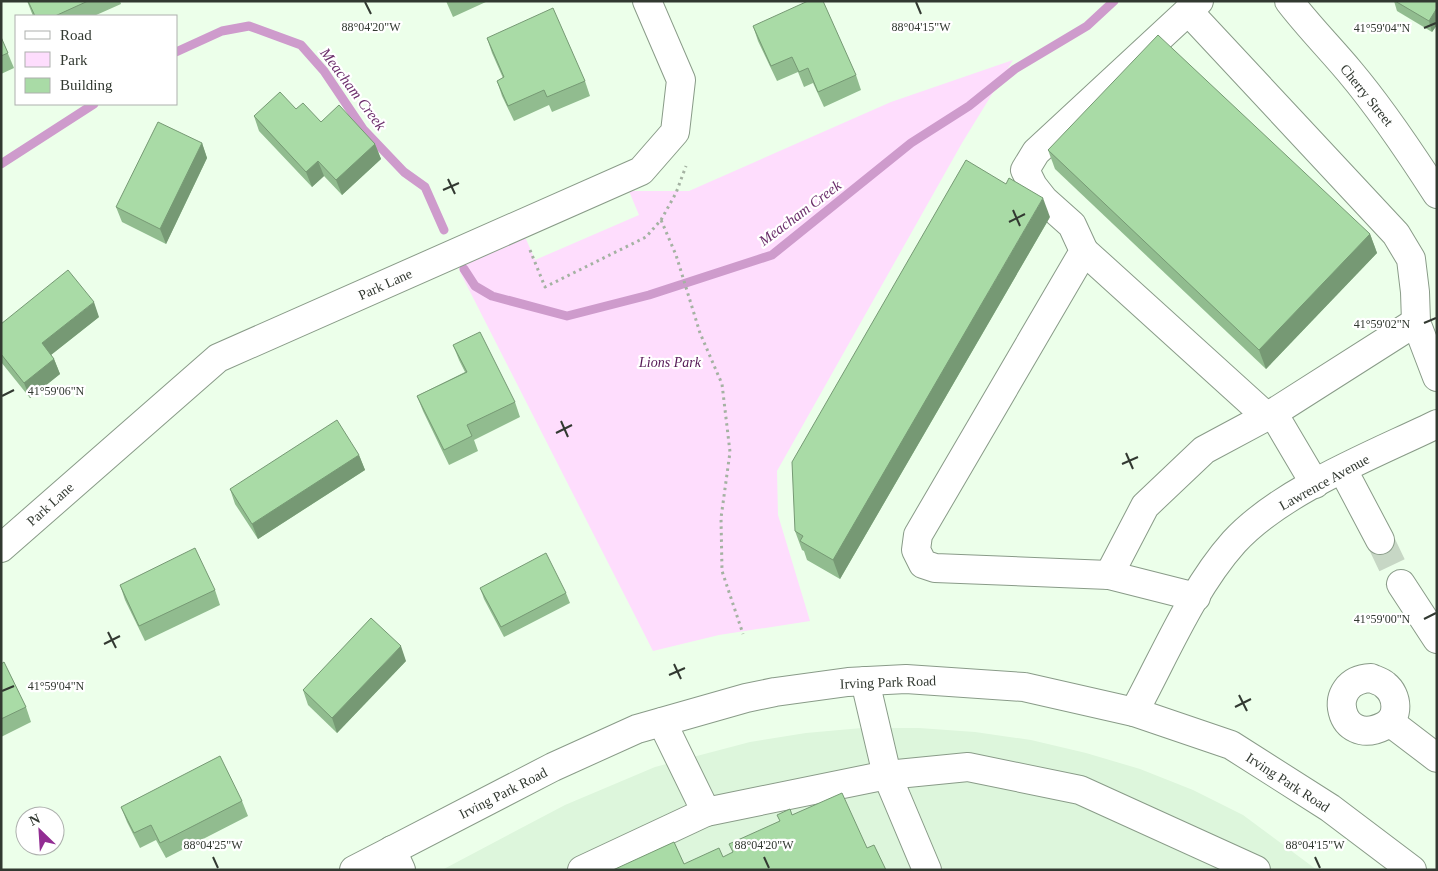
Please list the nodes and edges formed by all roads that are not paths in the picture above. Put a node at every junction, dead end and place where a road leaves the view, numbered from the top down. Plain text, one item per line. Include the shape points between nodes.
1 (647, 1) edge
2 (1289, 1) edge
3 (1194, 6) edge
4 (1437, 194) edge
5 (1084, 250) junction
6 (1416, 322) junction
7 (1437, 377) edge
8 (1270, 415) junction
9 (1437, 424) edge
10 (1343, 470) junction
11 (1315, 484) junction
12 (1380, 540) tunnel mouth
13 (1, 548) edge
14 (1108, 575) junction
15 (1401, 584) tunnel mouth
16 (1196, 596) junction
17 (1437, 639) edge
18 (865, 681) junction
19 (1134, 712) junction
20 (662, 722) junction
21 (1390, 723) dead end
22 (1437, 758) edge
23 (887, 775) junction
24 (706, 812) junction
25 (397, 860) edge
26 (354, 870) edge
27 (582, 870) edge
28 (927, 870) edge
29 (1256, 870) edge
30 (1412, 870) edge

1 - 13 street, Park Lane via 681,80 675,132 641,171 218,358
2 - 4 street, Cherry Street via 1399,135
3 - 5 street via 1036,152 1024,170 1044,200 1072,225
3 - 6 street via 1396,234 1411,259
5 - 8 street
5 - 14 street via 918,536 916,550 923,564 935,568
6 - 7 street
6 - 8 street
8 - 11 street
8 - 14 street via 1204,450 1145,506
9 - 10 street, Lawrence Avenue
10 - 11 street, Lawrence Avenue
10 - 12 street
11 - 16 street, Lawrence Avenue via 1268,513 1235,542 1206,577
14 - 16 street
15 - 17 street
16 - 19 street, Lawrence Avenue
18 - 19 street, Irving Park Road via 931,679 1024,687
18 - 20 street, Irving Park Road via 775,692
18 - 23 street
19 - 30 street, Irving Park Road via 1231,745 1322,803
20 - 24 street
20 - 25 street, Irving Park Road via 638,729 553,767
21 - 22 street
23 - 24 street
23 - 28 street
23 - 29 street via 968,767 1080,790
24 - 27 street
25 - 26 street, Irving Park Road

